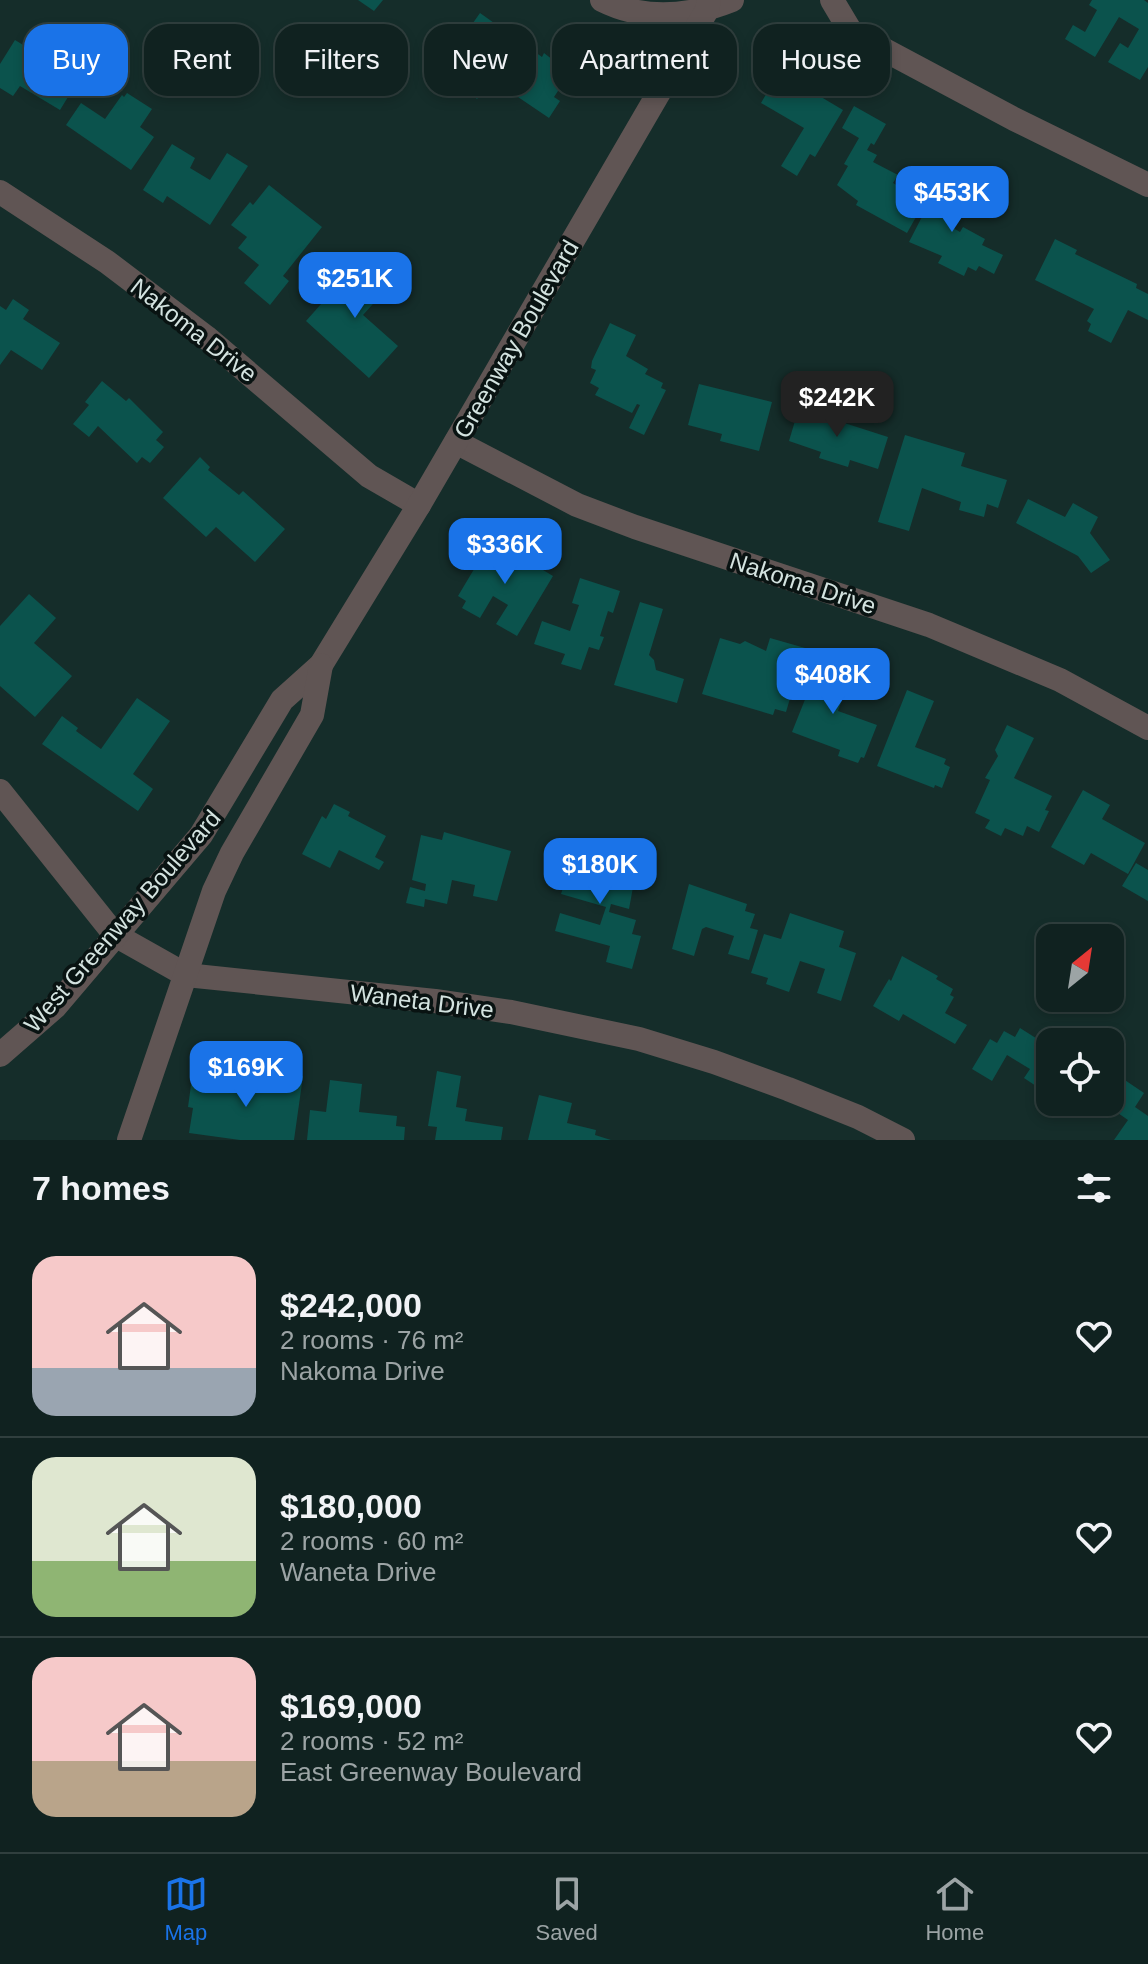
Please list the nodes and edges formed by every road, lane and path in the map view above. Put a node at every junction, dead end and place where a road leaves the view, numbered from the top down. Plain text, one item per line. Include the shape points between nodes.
1 (602, 0) edge
2 (732, 0) edge
3 (826, 1) edge
4 (708, 5) edge
5 (1148, 185) edge
6 (0, 192) edge
7 (456, 442) junction
8 (419, 505) junction
9 (321, 665) junction
10 (1148, 728) edge
11 (0, 791) edge
12 (115, 935) junction
13 (186, 975) junction
14 (0, 1055) edge
15 (129, 1140) edge
16 (903, 1140) edge

1 - 4 street via 655,15
2 - 4 street
3 - 5 street via 851,32
4 - 7 street, Greenway Boulevard
6 - 8 street, Nakoma Drive via 119,272 206,337 369,476
7 - 8 street, Greenway Boulevard
7 - 10 street, Nakoma Drive via 577,505 929,625 1060,680
8 - 9 street, Greenway Boulevard
9 - 12 street, West Greenway Boulevard via 282,700 201,835
9 - 13 street via 312,715 232,853
11 - 12 street, Waneta Drive
12 - 13 street, Waneta Drive
12 - 14 street, West Greenway Boulevard via 55,1007
13 - 15 street
13 - 16 street, Waneta Drive via 435,1001 639,1039 788,1089

